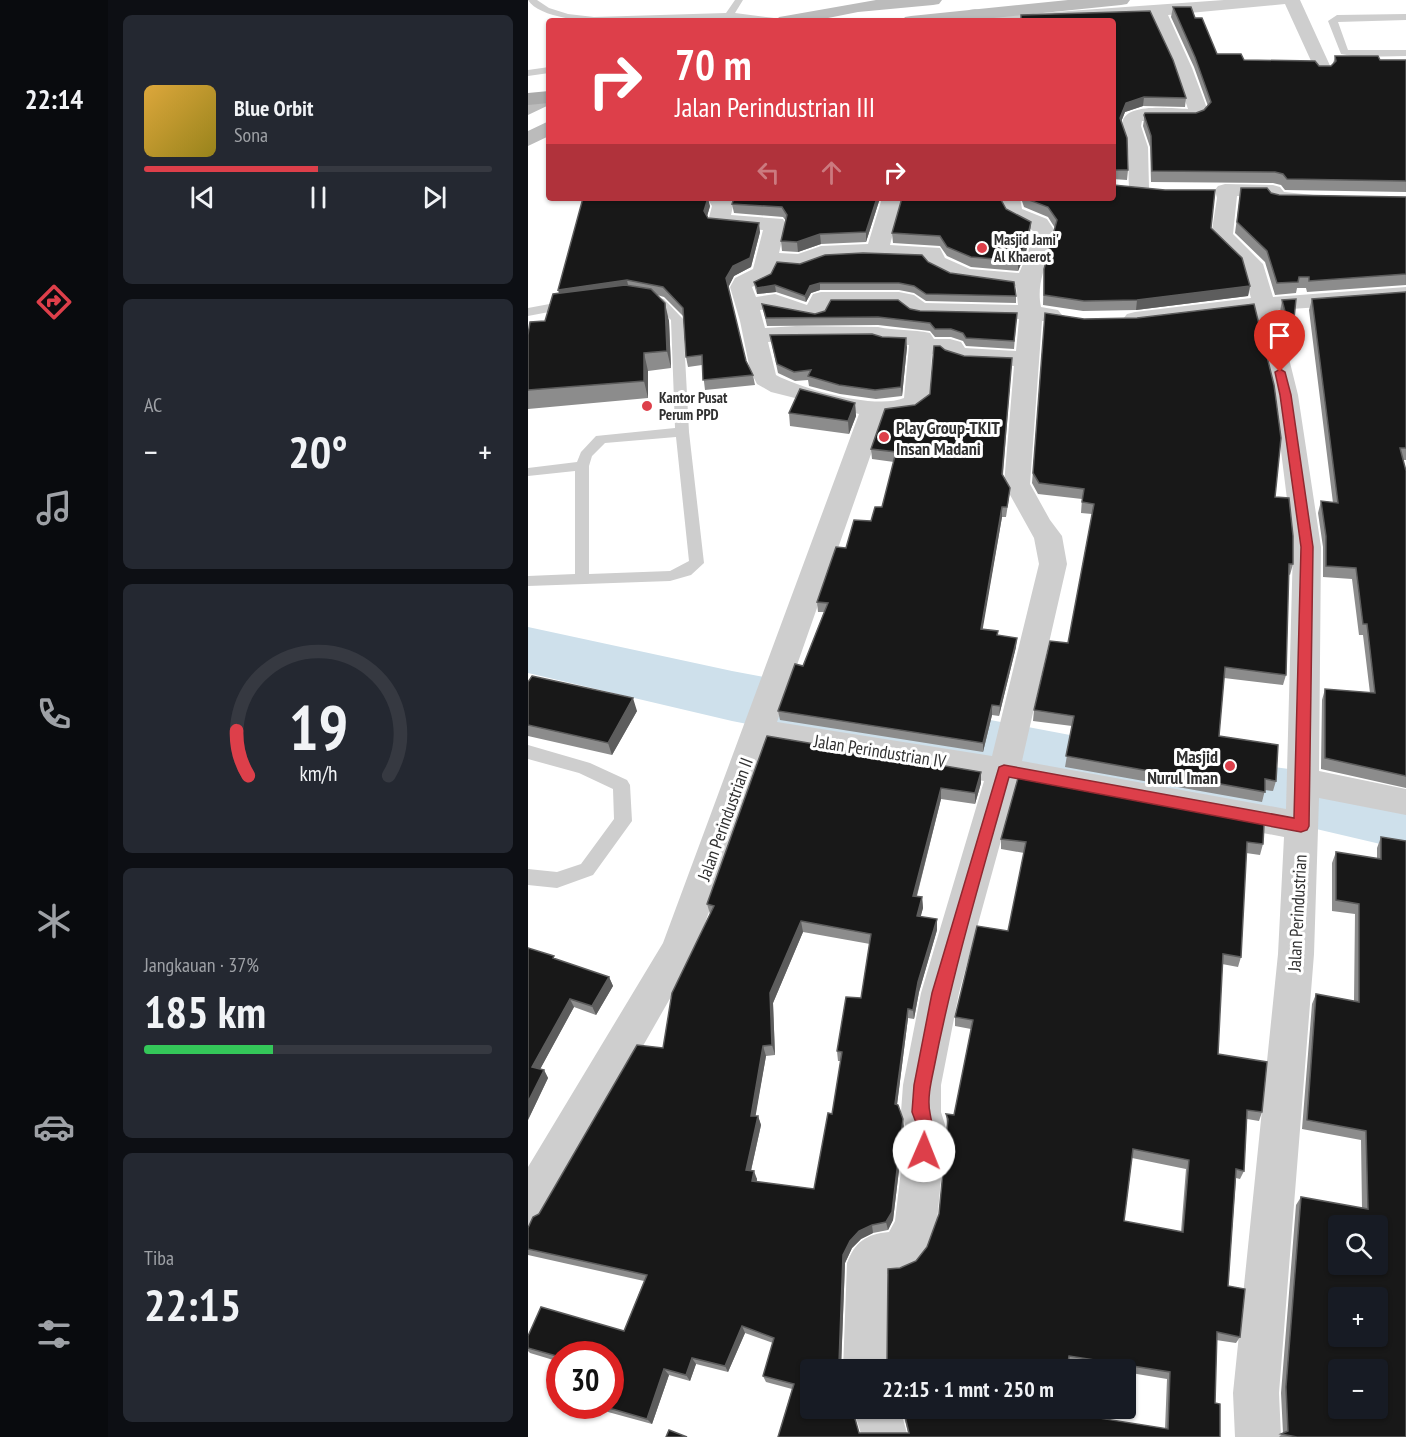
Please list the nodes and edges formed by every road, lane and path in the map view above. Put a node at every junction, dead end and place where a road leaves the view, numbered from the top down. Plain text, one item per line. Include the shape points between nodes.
1 (531, 0) edge
2 (739, 0) edge
3 (933, 0) edge
4 (1121, 0) edge
5 (1281, 0) edge
6 (1292, 0) edge
7 (1157, 11) junction
8 (729, 16) junction
9 (964, 17) edge
10 (1013, 17) edge
11 (1406, 17) edge
12 (572, 18) edge
13 (658, 18) edge
14 (723, 18) edge
15 (747, 18) edge
16 (801, 18) edge
17 (1406, 53) edge
18 (546, 70) edge
19 (1323, 70) edge
20 (528, 73) edge
21 (546, 97) edge
22 (528, 99) edge
23 (546, 99) edge
24 (528, 109) edge
25 (546, 129) edge
26 (528, 140) edge
27 (1139, 189) edge
28 (1340, 199) edge
29 (718, 201) edge
30 (891, 201) edge
31 (1010, 201) edge
32 (877, 250) junction
33 (766, 259) junction
34 (1027, 280) junction
35 (1406, 294) edge
36 (629, 296) edge
37 (587, 302) edge
38 (1264, 304) junction
39 (748, 305) junction
40 (528, 312) edge
41 (1030, 312) junction
42 (1072, 318) edge
43 (1114, 319) edge
44 (754, 336) junction
45 (921, 347) junction
46 (1026, 358) junction
47 (874, 408) junction
48 (682, 432) junction
49 (582, 466) junction
50 (528, 472) edge
51 (582, 578) junction
52 (528, 581) edge
53 (760, 724) junction
54 (528, 752) edge
55 (1008, 755) junction
56 (1406, 802) edge
57 (1302, 804) junction
58 (528, 877) edge
59 (528, 1206) edge
60 (865, 1359) edge
61 (881, 1419) edge
62 (885, 1437) edge
63 (1258, 1437) edge

1 - 12 lane via 558,16
2 - 8 lane
3 - 16 street via 858,7
4 - 10 street
5 - 7 street
6 - 19 street
7 - 10 street
7 - 27 street via 1184,68 1198,111 1194,115 1134,117 1131,126 1138,147
8 - 13 lane
8 - 14 lane
8 - 15 lane
9 - 10 street
11 - 17 lane via 1333,21 1344,52
18 - 20 lane
21 - 22 main road
23 - 24 street
25 - 26 street
28 - 38 street, Jalan Perindustrian via 1298,200 1277,198 1273,191 1216,190 1227,198 1222,236 1252,264
29 - 33 street via 723,202 719,220 775,224
30 - 32 street
31 - 34 street via 1012,212 1039,224 1044,231
32 - 33 street via 821,253 801,261
32 - 34 street via 932,253 935,262 966,275
33 - 39 street via 762,275 741,287
34 - 41 street
35 - 38 street
36 - 48 lane via 660,302 676,319
37 - 40 lane
38 - 43 street
38 - 57 street, Jalan Perindustrian via 1286,395 1307,547
39 - 41 street via 775,301 816,313 821,299 826,298 899,299 920,310
39 - 44 street
41 - 42 street
41 - 46 street
44 - 45 street via 878,334 922,338
44 - 47 street via 766,379 780,387
45 - 46 street via 950,346 957,355
45 - 47 street via 915,404 901,409
46 - 55 street via 1017,484 1048,536 1053,564
47 - 53 street, Jalan Perindustrian II
48 - 49 lane via 601,439 586,455
48 - 51 lane via 695,567 670,576
49 - 50 lane
49 - 51 lane
51 - 52 lane
53 - 55 street, Jalan Perindustrian IV
53 - 59 street, Jalan Perindustrian II via 679,949
54 - 58 lane via 584,768 621,785 623,821 587,870 557,880
55 - 57 street, Jalan Perindustrian IV
55 - 60 street via 940,993 922,1085 921,1112 926,1128 916,1221 900,1252 877,1254 868,1263
56 - 57 street, Jalan Perindustrian IV
57 - 63 street, Jalan Perindustrian via 1296,954 1256,1393
61 - 62 street

